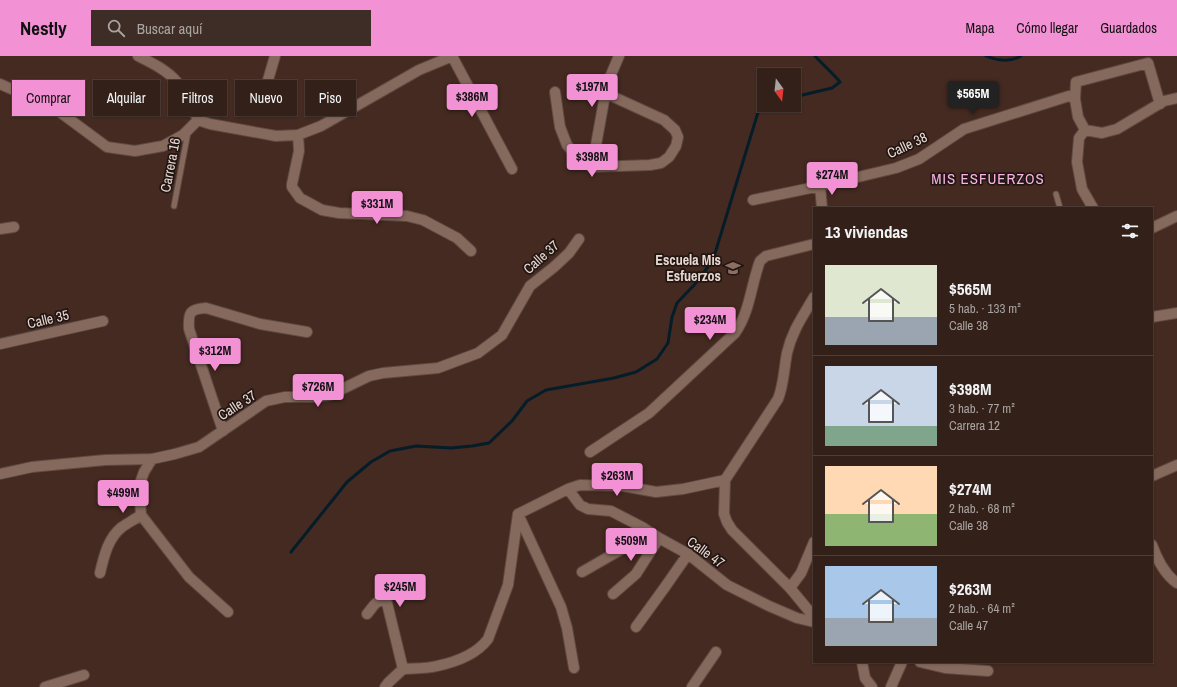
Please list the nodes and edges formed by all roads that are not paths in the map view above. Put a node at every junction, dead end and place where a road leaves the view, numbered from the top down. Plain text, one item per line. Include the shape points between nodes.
1 (138, 56) edge
2 (275, 56) edge
3 (453, 56) edge
4 (619, 56) edge
5 (268, 80) edge
6 (579, 82) dead end
7 (0, 84) edge
8 (554, 92) dead end
9 (605, 93) junction
10 (1177, 98) edge
11 (1075, 99) junction
12 (1160, 104) junction
13 (198, 120) junction
14 (189, 129) junction
15 (1085, 130) junction
16 (298, 135) junction
17 (592, 167) junction
18 (512, 169) dead end
19 (820, 186) junction
20 (1056, 194) dead end
21 (753, 200) dead end
22 (174, 206) dead end
23 (822, 207) edge
24 (1060, 207) edge
25 (1092, 207) edge
26 (1177, 216) edge
27 (14, 227) dead end
28 (1153, 228) edge
29 (0, 229) edge
30 (579, 239) dead end
31 (813, 244) edge
32 (470, 251) dead end
33 (813, 299) edge
34 (1177, 312) edge
35 (1153, 317) edge
36 (103, 321) dead end
37 (307, 332) dead end
38 (0, 344) edge
39 (223, 431) junction
40 (590, 452) dead end
41 (152, 459) junction
42 (1177, 465) edge
43 (0, 474) edge
44 (1153, 476) edge
45 (725, 480) junction
46 (568, 489) junction
47 (518, 514) junction
48 (141, 515) junction
49 (642, 527) junction
50 (659, 538) junction
51 (813, 544) edge
52 (1153, 548) edge
53 (688, 554) junction
54 (582, 572) dead end
55 (100, 573) dead end
56 (1177, 583) edge
57 (790, 588) junction
58 (613, 594) dead end
59 (228, 612) dead end
60 (367, 614) dead end
61 (813, 616) edge
62 (813, 622) edge
63 (636, 627) dead end
64 (716, 652) dead end
65 (862, 663) edge
66 (902, 663) edge
67 (924, 663) edge
68 (574, 668) dead end
69 (403, 669) junction
70 (988, 671) dead end
71 (84, 675) dead end
72 (45, 687) edge
73 (386, 687) edge
74 (692, 687) edge
75 (872, 687) edge
76 (891, 687) edge

1 - 13 street via 168,73 178,82
2 - 5 street
3 - 16 street via 420,70 321,126
3 - 18 street
4 - 9 street
6 - 9 street
7 - 14 street via 53,107 107,147 135,150 163,146
8 - 17 street via 560,127 567,145 579,159
9 - 17 street
9 - 17 street via 664,120 675,130 678,138 669,158 661,163
10 - 12 street
11 - 12 street via 1076,82 1148,63
11 - 15 street via 1078,117
11 - 19 street, Calle 38 via 1069,96 964,130 919,158 896,168
12 - 15 street via 1117,130 1102,133
13 - 14 street
13 - 16 street via 276,136
14 - 22 lane, Carrera 16
15 - 25 street via 1079,138 1077,162 1082,189
16 - 32 street via 299,151 292,187 300,198 322,210 407,216 423,220 457,238
19 - 21 street, Calle 38
19 - 23 street
20 - 24 lane
26 - 28 street
27 - 29 street
30 - 39 street, Calle 37 via 569,253 530,286 502,334 478,353 438,368 383,372 330,395 285,397 266,401
31 - 40 street via 766,256 760,261 746,312 735,333 649,413
33 - 45 street via 796,326 787,353 778,399
34 - 35 street
36 - 38 street, Calle 35
37 - 39 street via 260,324 206,308 198,308 191,312 189,328
39 - 41 street, Calle 37 via 199,447
41 - 43 street, Calle 37 via 32,467
41 - 48 street via 139,486
42 - 44 street
45 - 46 street via 656,492 623,486 580,485
45 - 57 street via 724,514 727,522
46 - 47 street
46 - 49 street, Calle 47 via 580,505 588,509 611,510
47 - 68 street via 561,607
47 - 69 street via 508,585 483,646 469,656 436,667
48 - 55 street via 114,536 106,551
48 - 59 street via 189,577
49 - 50 street, Calle 47
49 - 54 street via 622,549
50 - 53 street, Calle 47
50 - 58 street via 636,574
51 - 57 street
52 - 56 street via 1157,560
53 - 62 street, Calle 47 via 727,585 797,618
53 - 63 street
57 - 61 street
60 - 69 street via 378,601 388,603
64 - 74 street
65 - 75 street via 865,678
66 - 76 street
67 - 70 street via 945,668
69 - 73 street
71 - 72 street

